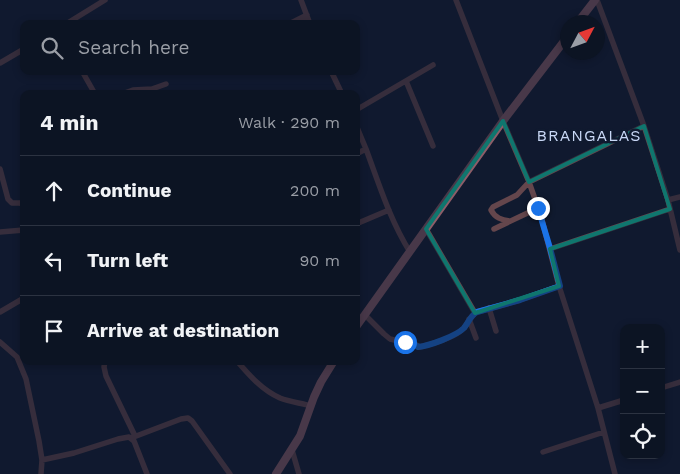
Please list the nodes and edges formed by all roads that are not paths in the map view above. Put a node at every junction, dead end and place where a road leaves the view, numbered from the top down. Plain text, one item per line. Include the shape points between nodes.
1 (105, 0) edge
2 (301, 0) edge
3 (456, 0) edge
4 (596, 0) edge
5 (98, 2) edge
6 (306, 15) junction
7 (584, 15) edge
8 (72, 20) edge
9 (297, 20) edge
10 (308, 20) edge
11 (560, 46) edge
12 (20, 50) edge
13 (0, 62) edge
14 (433, 65) dead end
15 (84, 75) edge
16 (333, 75) edge
17 (406, 81) junction
18 (166, 84) dead end
19 (94, 90) edge
20 (133, 90) edge
21 (339, 90) edge
22 (360, 108) edge
23 (503, 121) junction
24 (644, 126) junction
25 (360, 135) edge
26 (433, 146) dead end
27 (366, 149) junction
28 (360, 152) edge
29 (0, 169) edge
30 (529, 182) junction
31 (680, 197) edge
32 (668, 200) junction
33 (20, 203) edge
34 (538, 208) junction
35 (670, 209) junction
36 (389, 210) junction
37 (510, 221) junction
38 (360, 222) edge
39 (426, 228) junction
40 (20, 230) edge
41 (494, 230) dead end
42 (0, 232) edge
43 (550, 248) junction
44 (680, 250) edge
45 (410, 252) junction
46 (560, 286) junction
47 (20, 300) edge
48 (489, 308) junction
49 (0, 312) edge
50 (475, 313) junction
51 (365, 314) junction
52 (469, 319) junction
53 (360, 321) edge
54 (496, 331) dead end
55 (476, 338) dead end
56 (0, 342) edge
57 (20, 363) edge
58 (21, 365) edge
59 (104, 365) edge
60 (241, 365) edge
61 (332, 365) edge
62 (680, 382) edge
63 (665, 387) edge
64 (620, 401) edge
65 (311, 406) junction
66 (598, 408) junction
67 (604, 432) junction
68 (133, 437) junction
69 (292, 450) junction
70 (543, 452) dead end
71 (42, 460) junction
72 (41, 474) edge
73 (147, 474) edge
74 (230, 474) edge
75 (276, 474) edge
76 (299, 474) edge
77 (614, 474) edge

1 - 5 street
2 - 6 street
3 - 23 street
4 - 7 main road
4 - 24 street
5 - 8 street
6 - 9 street
6 - 10 street
11 - 23 main road
12 - 13 street
14 - 17 street
15 - 19 street
16 - 21 street
17 - 22 street
17 - 26 street
18 - 20 street
23 - 30 street
23 - 39 main road
24 - 30 street
24 - 32 street
25 - 27 street
27 - 28 street
27 - 36 street
29 - 33 street via 8,199 12,203
30 - 34 street
30 - 37 street via 517,194 492,207 495,216
31 - 32 street
32 - 35 street
34 - 37 street
34 - 43 street
35 - 43 street
35 - 44 street
36 - 38 street
36 - 45 street
37 - 41 street
39 - 45 main road
39 - 50 street
40 - 42 street
43 - 46 street
45 - 51 main road
46 - 48 street
46 - 66 street
47 - 49 street
48 - 50 street
48 - 54 street
50 - 52 street
51 - 52 street via 390,339 420,347 459,332
51 - 53 main road
52 - 55 street
56 - 57 street
58 - 71 street
59 - 68 street via 106,376
60 - 65 street via 272,394
61 - 65 main road
62 - 63 street
64 - 66 street
65 - 69 main road
66 - 67 street
67 - 70 street
67 - 77 street
68 - 71 street
68 - 73 street
68 - 74 street via 188,418
69 - 75 main road
69 - 76 street
71 - 72 street

